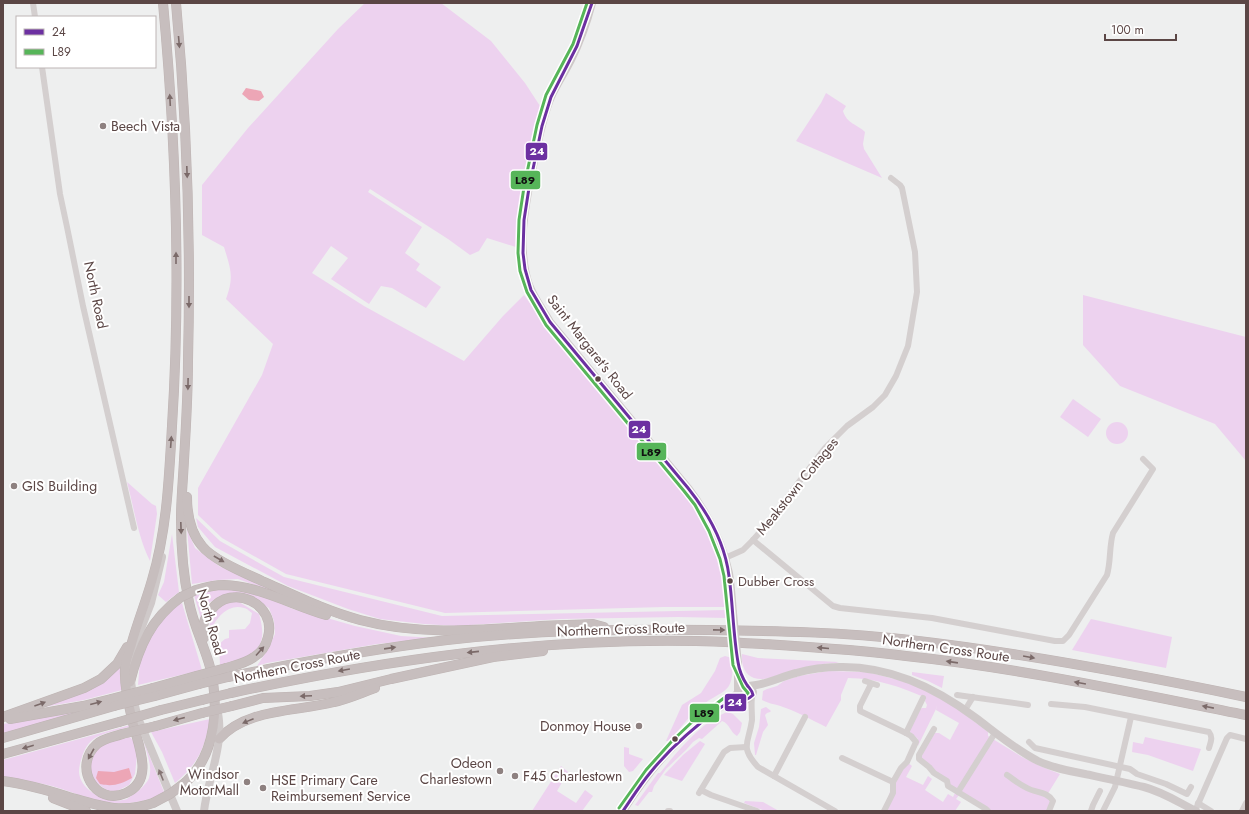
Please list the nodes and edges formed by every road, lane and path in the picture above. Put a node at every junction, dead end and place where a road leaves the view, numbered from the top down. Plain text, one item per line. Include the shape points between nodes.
1 (33, 3) edge
2 (159, 3) edge
3 (163, 3) edge
4 (176, 3) edge
5 (592, 3) edge
6 (35, 16) edge
7 (168, 64) junction
8 (42, 68) edge
9 (891, 178) dead end
10 (187, 408) junction
11 (1143, 459) dead end
12 (166, 514) junction
13 (134, 528) dead end
14 (753, 540) junction
15 (725, 558) junction
16 (139, 618) junction
17 (613, 629) junction
18 (487, 637) junction
19 (638, 641) junction
20 (207, 659) junction
21 (227, 673) junction
22 (407, 676) junction
23 (871, 683) dead end
24 (765, 684) junction
25 (128, 685) junction
26 (743, 688) junction
27 (957, 695) dead end
28 (973, 697) junction
29 (1063, 697) dead end
30 (1246, 697) edge
31 (748, 698) junction
32 (216, 702) junction
33 (113, 703) junction
34 (726, 703) junction
35 (1051, 704) dead end
36 (1028, 705) dead end
37 (1062, 705) junction
38 (927, 707) dead end
39 (965, 710) junction
40 (1246, 715) edge
41 (3, 717) edge
42 (805, 717) dead end
43 (1131, 717) junction
44 (3, 721) edge
45 (934, 729) dead end
46 (906, 733) junction
47 (995, 733) junction
48 (3, 738) edge
49 (219, 739) junction
50 (1246, 739) edge
51 (1028, 742) dead end
52 (746, 747) junction
53 (1209, 748) dead end
54 (3, 754) edge
55 (842, 758) dead end
56 (1120, 766) junction
57 (1007, 775) dead end
58 (774, 776) junction
59 (1117, 781) junction
60 (6, 782) edge
61 (893, 782) junction
62 (1191, 787) dead end
63 (1100, 791) dead end
64 (958, 792) junction
65 (1246, 802) edge
66 (1196, 808) edge
67 (86, 811) edge
68 (177, 811) edge
69 (204, 811) edge
70 (623, 811) edge
71 (757, 811) edge
72 (835, 811) edge
73 (884, 811) edge
74 (988, 811) edge
75 (1049, 811) edge
76 (1091, 811) edge
77 (1103, 811) edge
78 (1212, 811) edge
79 (1242, 811) edge

1 - 6 street
2 - 7 highway
3 - 7 highway
4 -> 10 highway via 184,103 187,192
5 - 15 main road, Saint Margaret's Road via 580,41 551,97 541,127 524,225 523,241 529,285 550,322 699,502 714,529
12 -> 7 highway via 174,397 176,312 175,198
8 - 13 street, North Road via 60,194
9 - 14 street, Meakstown Cottages via 902,188 915,252 917,292 908,346 885,396 825,448 777,513
10 -> 17 highway via 187,501 194,533 202,546 212,555 246,574 323,608 360,620 405,629 446,631 593,624
10 -> 20 highway, North Road via 181,518 183,564 189,605
11 - 14 street, Meakstown Cottages via 1154,469 1113,533 1107,575 1070,635 1063,641 1055,642 932,618 836,607
12 - 16 highway via 153,578
12 - 25 main road via 164,551 151,603 132,652
14 - 15 street, Meakstown Cottages via 743,550
15 - 26 main road, Saint Margaret's Road, bridge
16 - 25 highway via 125,668
41 -> 16 highway via 84,688 101,679 117,664
17 - 18 highway, Northern Cross Route
17 -> 30 highway, Northern Cross Route via 802,631 909,640 1007,653
21 -> 18 highway, Northern Cross Route via 448,640
18 - 25 highway, bridge via 396,632 355,624 239,586 210,586 181,597 167,607 141,646
19 - 22 highway via 493,657
40 -> 19 highway, Northern Cross Route via 1002,669 907,656 790,646
19 -> 54 highway, Northern Cross Route, bridge via 525,647 344,670 161,710
21 -> 20 highway via 256,656 267,643 270,628 268,619 253,601 236,596 213,606 202,632
20 - 32 highway, North Road
21 - 33 highway, bridge
22 -> 25 highway, bridge via 338,692 263,698 156,726 122,734 105,740 91,751 86,767 90,782 103,794 110,796 128,792 142,774 142,765 138,740 133,723
22 -> 49 highway via 334,702 256,717 227,730
23 - 46 street via 860,711
24 - 26 main road
24 - 31 main road
24 - 39 main road via 795,673 818,669 875,669 914,681 938,692
68 -> 25 main road via 138,718
26 - 31 main road via 752,690
26 - 31 main road via 739,697
26 - 34 main road
27 - 28 street
28 - 36 street
28 - 39 street
29 - 37 street
31 - 34 main road
31 - 52 street via 752,720
32 - 49 main road, North Road
32 - 60 highway, bridge via 210,743 204,757 186,782 153,803 128,809 109,808
44 -> 33 highway
33 - 48 highway
34 - 70 main road via 676,744 650,773
35 - 37 street
37 - 43 street via 1085,706
38 - 46 street via 922,701
39 - 47 main road
42 - 58 street
43 - 53 street via 1209,732 1212,736
43 - 56 street
45 - 64 street via 918,755 919,759
46 - 61 street via 916,742 907,762
47 - 59 main road via 1030,757 1050,766
47 - 64 street
49 - 69 main road, North Road
50 - 66 street via 1230,736 1227,738
51 - 56 street via 1035,748
52 - 58 street via 750,758 758,767
52 - 71 street via 730,748 724,752 700,792
55 - 61 street
56 - 59 street
56 - 62 street via 1187,794
57 - 75 street via 1028,789 1040,791 1051,797 1053,801
58 - 72 street
59 - 66 main road via 1156,791
59 - 77 street
60 - 67 highway
61 - 73 street via 893,793
63 - 76 street
64 - 74 street
65 - 79 street
66 - 78 street

